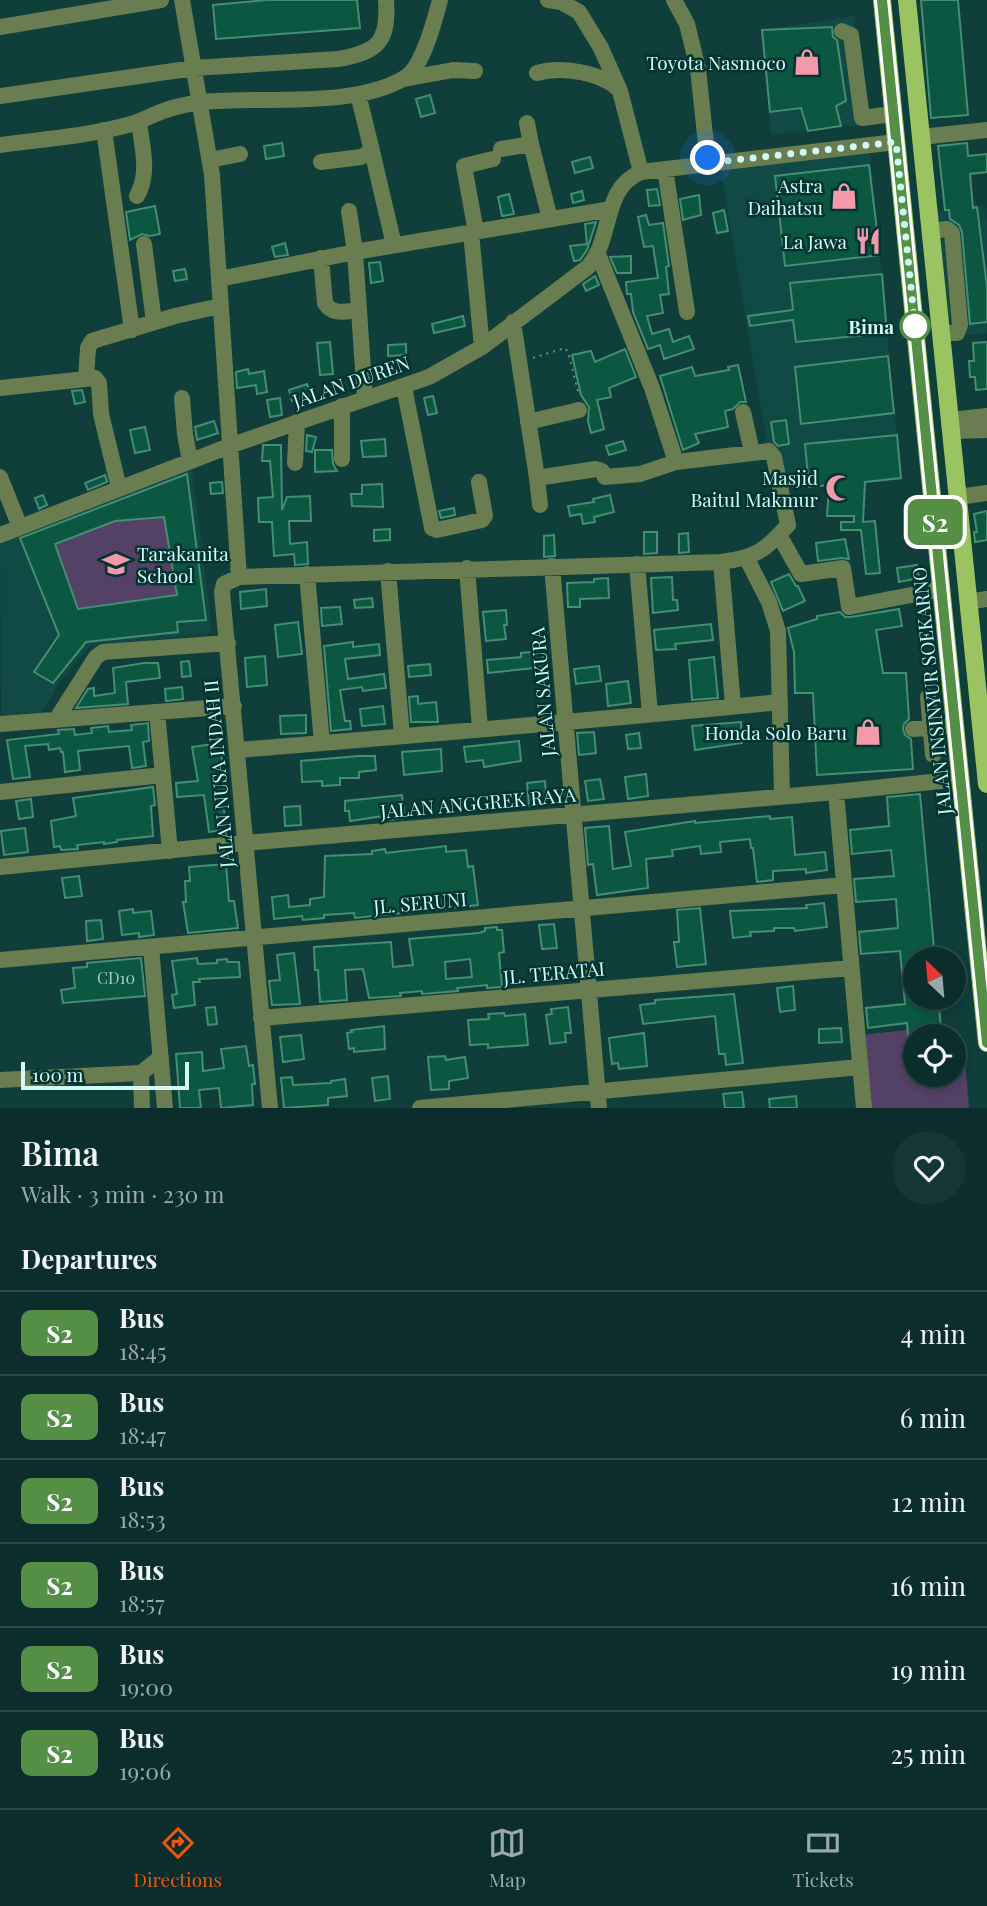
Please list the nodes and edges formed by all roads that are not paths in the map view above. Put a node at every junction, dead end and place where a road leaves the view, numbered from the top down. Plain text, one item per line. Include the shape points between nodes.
1 (161, 0) edge
2 (182, 0) edge
3 (386, 0) edge
4 (440, 0) edge
5 (548, 0) edge
6 (674, 0) edge
7 (881, 0) edge
8 (907, 0) edge
9 (0, 27) edge
10 (842, 31) dead end
11 (194, 68) junction
12 (475, 71) dead end
13 (537, 72) dead end
14 (404, 79) junction
15 (620, 90) junction
16 (0, 96) edge
17 (359, 97) junction
18 (200, 103) junction
19 (893, 114) junction
20 (139, 122) junction
21 (527, 123) dead end
22 (104, 130) junction
23 (987, 130) edge
24 (921, 137) junction
25 (896, 142) junction
26 (531, 144) junction
27 (0, 145) edge
28 (372, 151) junction
29 (240, 154) dead end
30 (210, 160) junction
31 (708, 161) junction
32 (321, 162) dead end
33 (665, 169) junction
34 (641, 172) junction
35 (137, 197) dead end
36 (611, 209) junction
37 (349, 211) dead end
38 (550, 219) junction
39 (473, 232) junction
40 (144, 244) dead end
41 (394, 246) junction
42 (355, 251) junction
43 (598, 254) junction
44 (321, 258) junction
45 (219, 279) junction
46 (220, 306) junction
47 (359, 310) junction
48 (687, 312) dead end
49 (154, 322) junction
50 (513, 322) junction
51 (132, 330) junction
52 (482, 347) junction
53 (86, 378) junction
54 (404, 387) junction
55 (0, 388) edge
56 (183, 398) dead end
57 (365, 398) junction
58 (342, 406) junction
59 (579, 410) road end
60 (743, 411) dead end
61 (987, 415) edge
62 (297, 422) junction
63 (528, 422) junction
64 (951, 425) junction
65 (987, 430) edge
66 (232, 445) junction
67 (752, 452) junction
68 (342, 459) dead end
69 (190, 461) junction
70 (676, 461) junction
71 (295, 463) dead end
72 (0, 477) edge
73 (537, 478) junction
74 (479, 482) dead end
75 (119, 488) junction
76 (987, 493) edge
77 (958, 497) junction
78 (540, 505) dead end
79 (20, 527) junction
80 (784, 530) junction
81 (0, 535) edge
82 (747, 559) junction
83 (722, 562) junction
84 (637, 564) junction
85 (552, 566) junction
86 (467, 568) junction
87 (388, 571) junction
88 (307, 574) junction
89 (239, 576) junction
90 (942, 589) junction
91 (987, 599) edge
92 (968, 602) junction
93 (228, 643) junction
94 (981, 663) edge
95 (928, 697) dead end
96 (780, 702) junction
97 (234, 706) junction
98 (733, 706) junction
99 (157, 712) junction
100 (650, 714) junction
101 (56, 720) junction
102 (0, 724) edge
103 (566, 724) junction
104 (956, 726) junction
105 (931, 728) junction
106 (480, 729) junction
107 (913, 729) dead end
108 (402, 736) junction
109 (322, 743) junction
110 (238, 750) junction
111 (933, 755) dead end
112 (163, 775) junction
113 (960, 779) junction
114 (987, 784) edge
115 (0, 792) edge
116 (836, 792) junction
117 (782, 795) junction
118 (572, 815) junction
119 (245, 843) junction
120 (170, 850) junction
121 (0, 867) edge
122 (844, 885) junction
123 (581, 908) junction
124 (253, 937) junction
125 (151, 947) junction
126 (0, 960) edge
127 (851, 968) junction
128 (588, 990) junction
129 (261, 1018) junction
130 (987, 1043) edge
131 (161, 1057) junction
132 (860, 1067) junction
133 (141, 1073) junction
134 (0, 1080) edge
135 (598, 1100) edge
136 (142, 1108) edge
137 (165, 1108) edge
138 (270, 1108) edge
139 (420, 1108) edge
140 (864, 1108) edge

1 - 9 street
2 - 11 street
3 - 11 street via 385,33 369,51 338,59
4 - 14 street via 421,55
5 - 15 street via 579,12
6 - 31 street via 687,24 698,69
7 - 19 main road, JALAN INSINYUR SOEKARNO
8 - 24 main road
10 - 19 street via 851,35 862,118
11 - 16 street
11 - 18 street
12 - 14 street
13 - 15 street via 555,68 575,72 608,81
14 - 17 street
15 - 34 street
17 - 18 street
17 - 28 street
18 - 20 street
18 - 30 street
19 - 25 main road, JALAN INSINYUR SOEKARNO
20 - 22 street
20 - 35 street via 144,170
21 - 26 street
22 - 27 street
22 - 51 street
23 - 24 street
24 - 64 main road
25 - 31 street
25 - 90 main road, JALAN INSINYUR SOEKARNO
26 - 38 street
26 - 39 street via 464,166
28 - 32 street
28 - 41 street
29 - 30 street
30 - 45 street
31 - 33 street
33 - 34 street
33 - 48 street
34 - 36 street, JALAN DUREN via 620,186
36 - 38 street
36 - 43 street, JALAN DUREN
37 - 42 street
38 - 39 street
39 - 41 street
39 - 52 street
40 - 49 street
41 - 42 street
42 - 44 street
42 - 47 street
43 - 50 street, JALAN DUREN via 580,275
43 - 70 street
44 - 45 street
44 - 47 street via 328,308 335,312
45 - 46 street
46 - 49 street
46 - 66 street
47 - 57 street
49 - 51 street
50 - 52 street, JALAN DUREN
50 - 63 street
51 - 53 street via 92,341
52 - 54 street, JALAN DUREN
53 - 55 street
53 - 75 street via 99,383 101,414
54 - 57 street, JALAN DUREN
54 - 74 street via 432,528 482,520
56 - 69 street
57 - 58 street, JALAN DUREN
58 - 62 street, JALAN DUREN
58 - 68 street
59 - 63 street
60 - 67 street
61 - 64 street
62 - 66 street, JALAN DUREN
62 - 71 street
63 - 73 street
64 - 65 street
64 - 77 main road
66 - 69 street, JALAN DUREN
66 - 89 street
67 - 70 street
67 - 80 street via 773,453
69 - 75 street, JALAN DUREN
70 - 73 street via 640,474 605,477 596,469
72 - 79 street
73 - 78 street
75 - 79 street, JALAN DUREN
76 - 77 street
77 - 92 main road
79 - 81 street, JALAN DUREN
80 - 82 street
80 - 90 street via 801,574 843,568 849,607
82 - 83 street
82 - 96 street via 778,631
83 - 84 street
83 - 98 street
84 - 85 street
84 - 100 street
85 - 86 street
85 - 103 street, JALAN SAKURA
86 - 87 street
86 - 106 street
87 - 88 street
87 - 108 street
88 - 89 street
88 - 109 street
89 - 93 street, JALAN NUSA INDAH II via 223,586
90 - 104 main road, JALAN INSINYUR SOEKARNO
91 - 92 street
92 - 94 main road
93 - 97 street, JALAN NUSA INDAH II
93 - 101 street via 103,652
94 - 114 main road
95 - 105 street
96 - 98 street
96 - 117 street
97 - 99 street
97 - 110 street, JALAN NUSA INDAH II
98 - 100 street
99 - 101 street
99 - 112 street
100 - 103 street
101 - 102 street
103 - 106 street
103 - 118 street, JALAN SAKURA
104 - 105 street
104 - 113 main road, JALAN INSINYUR SOEKARNO
105 - 107 street
105 - 111 street
106 - 108 street
108 - 109 street
109 - 110 street
110 - 119 street, JALAN NUSA INDAH II
112 - 115 street
112 - 120 street
113 - 116 street, JALAN ANGGREK RAYA
113 - 130 main road, JALAN INSINYUR SOEKARNO
116 - 117 street, JALAN ANGGREK RAYA
116 - 122 street
117 - 118 street, JALAN ANGGREK RAYA
118 - 119 street, JALAN ANGGREK RAYA
118 - 123 street, JALAN SAKURA
119 - 120 street, JALAN ANGGREK RAYA
119 - 124 street, JALAN NUSA INDAH II
120 - 121 street, JALAN ANGGREK RAYA
122 - 123 street, JL. SERUNI
122 - 127 street
123 - 124 street, JL. SERUNI
123 - 128 street, JALAN SAKURA
124 - 125 street, JL. SERUNI
124 - 129 street, JALAN NUSA INDAH II
125 - 126 street, JL. SERUNI
125 - 131 street
127 - 128 street, JL. TERATAI
127 - 132 street
128 - 129 street, JL. TERATAI
128 - 135 street, JALAN SAKURA
129 - 138 street, JALAN NUSA INDAH II
131 - 133 street
131 - 137 street
132 - 135 street
132 - 140 street
133 - 134 street
133 - 136 street
135 - 139 street

